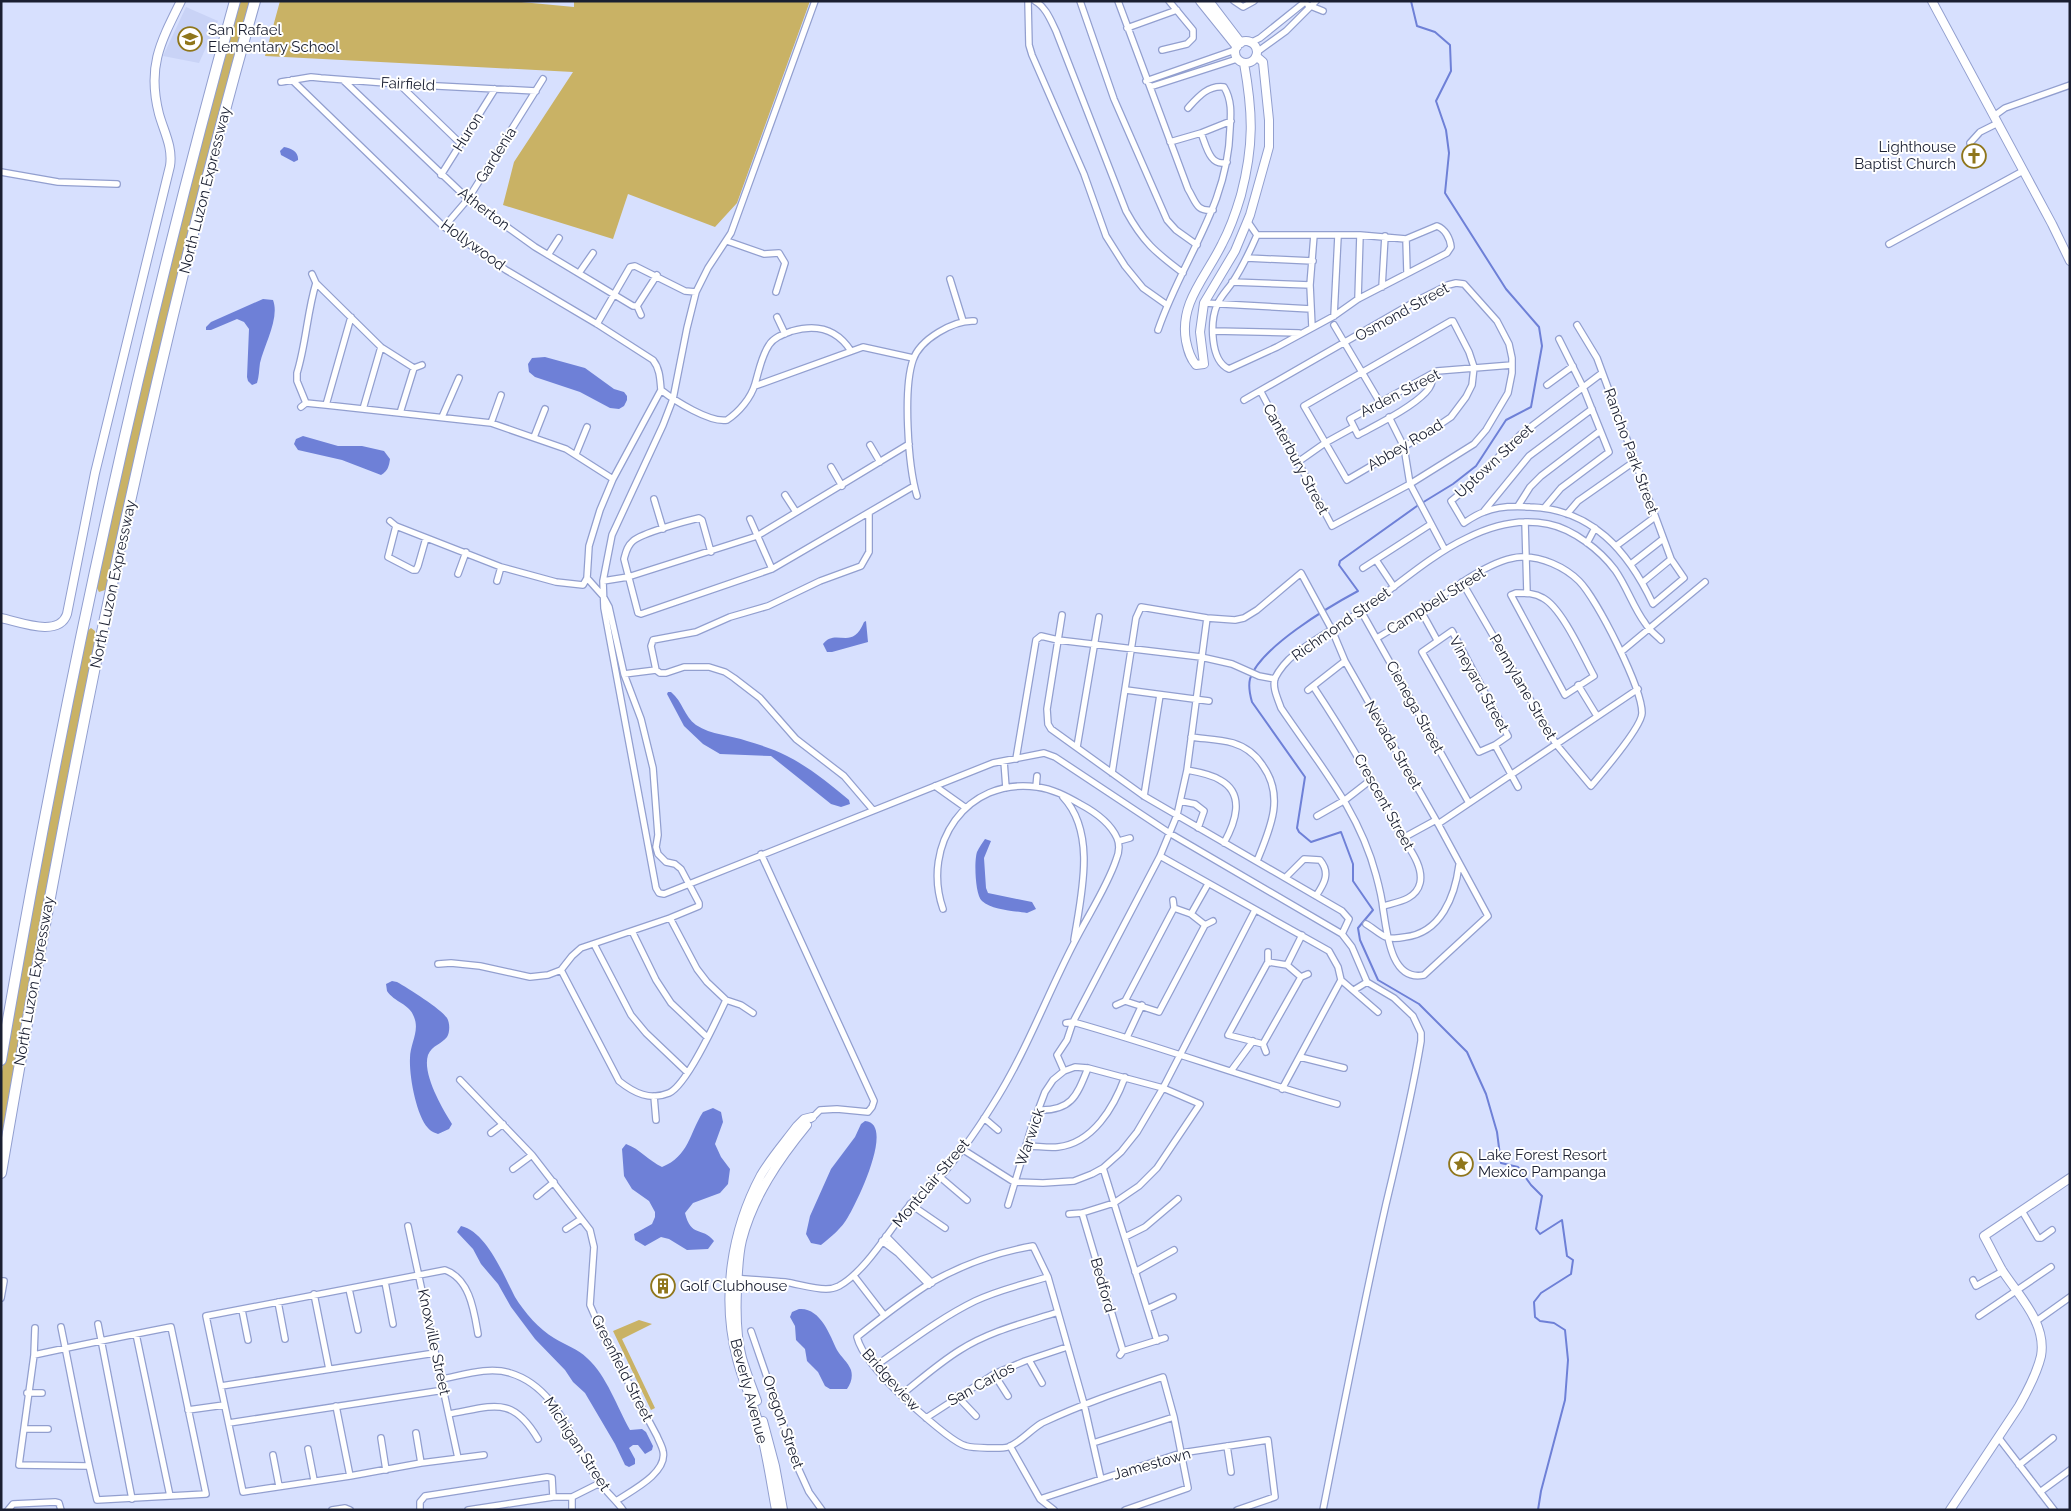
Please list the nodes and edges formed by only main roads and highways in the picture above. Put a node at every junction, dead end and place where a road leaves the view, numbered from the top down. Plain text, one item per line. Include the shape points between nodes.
1 (235, 1) edge
2 (255, 1) edge
3 (1, 1060) edge
4 (1, 1173) edge

1 - 3 highway, North Luzon Expressway via 131,409 52,780
2 - 4 highway, North Luzon Expressway via 195,226 112,580 40,945

